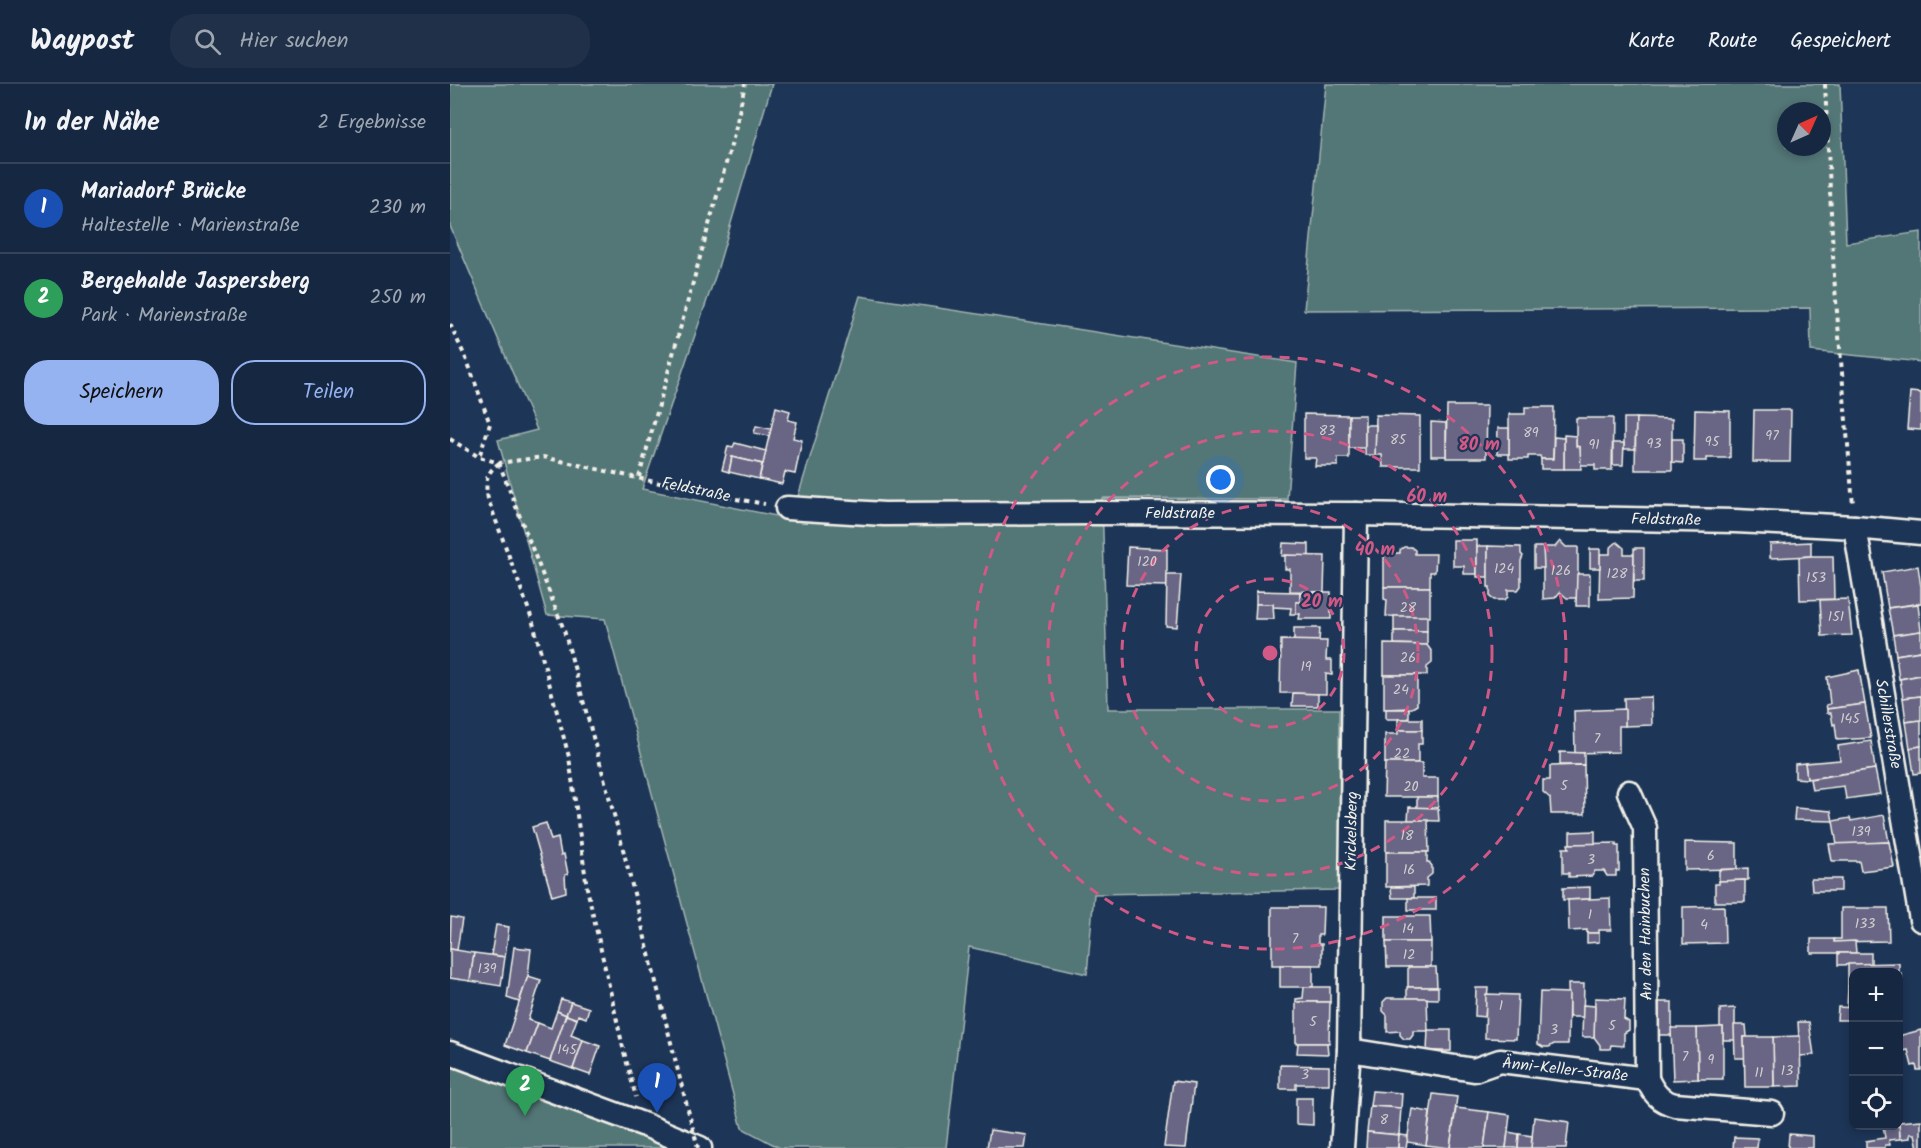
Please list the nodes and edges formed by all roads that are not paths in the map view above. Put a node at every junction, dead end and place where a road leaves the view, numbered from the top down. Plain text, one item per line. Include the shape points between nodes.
1 (787, 508) road end
2 (1356, 514) junction
3 (1855, 527) junction
4 (1921, 533) edge
5 (1629, 792) dead end
6 (1921, 920) edge
7 (1348, 1050) junction
8 (450, 1053) edge
9 (1647, 1079) junction
10 (1772, 1113) dead end
11 (699, 1148) edge
12 (1342, 1148) edge

1 - 2 street, Feldstraße via 884,514
2 - 3 street, Feldstraße
2 - 7 street, Krickelsberg
3 - 4 street, Feldstraße
3 - 6 street, Schillerstraße
5 - 9 street, An den Hainbuchen via 1645,828
7 - 9 street, Änni-Keller-Straße via 1474,1070 1500,1061
7 - 12 street, Krickelsberg
8 - 11 street
9 - 10 street, Änni-Keller-Straße via 1653,1093 1675,1106

